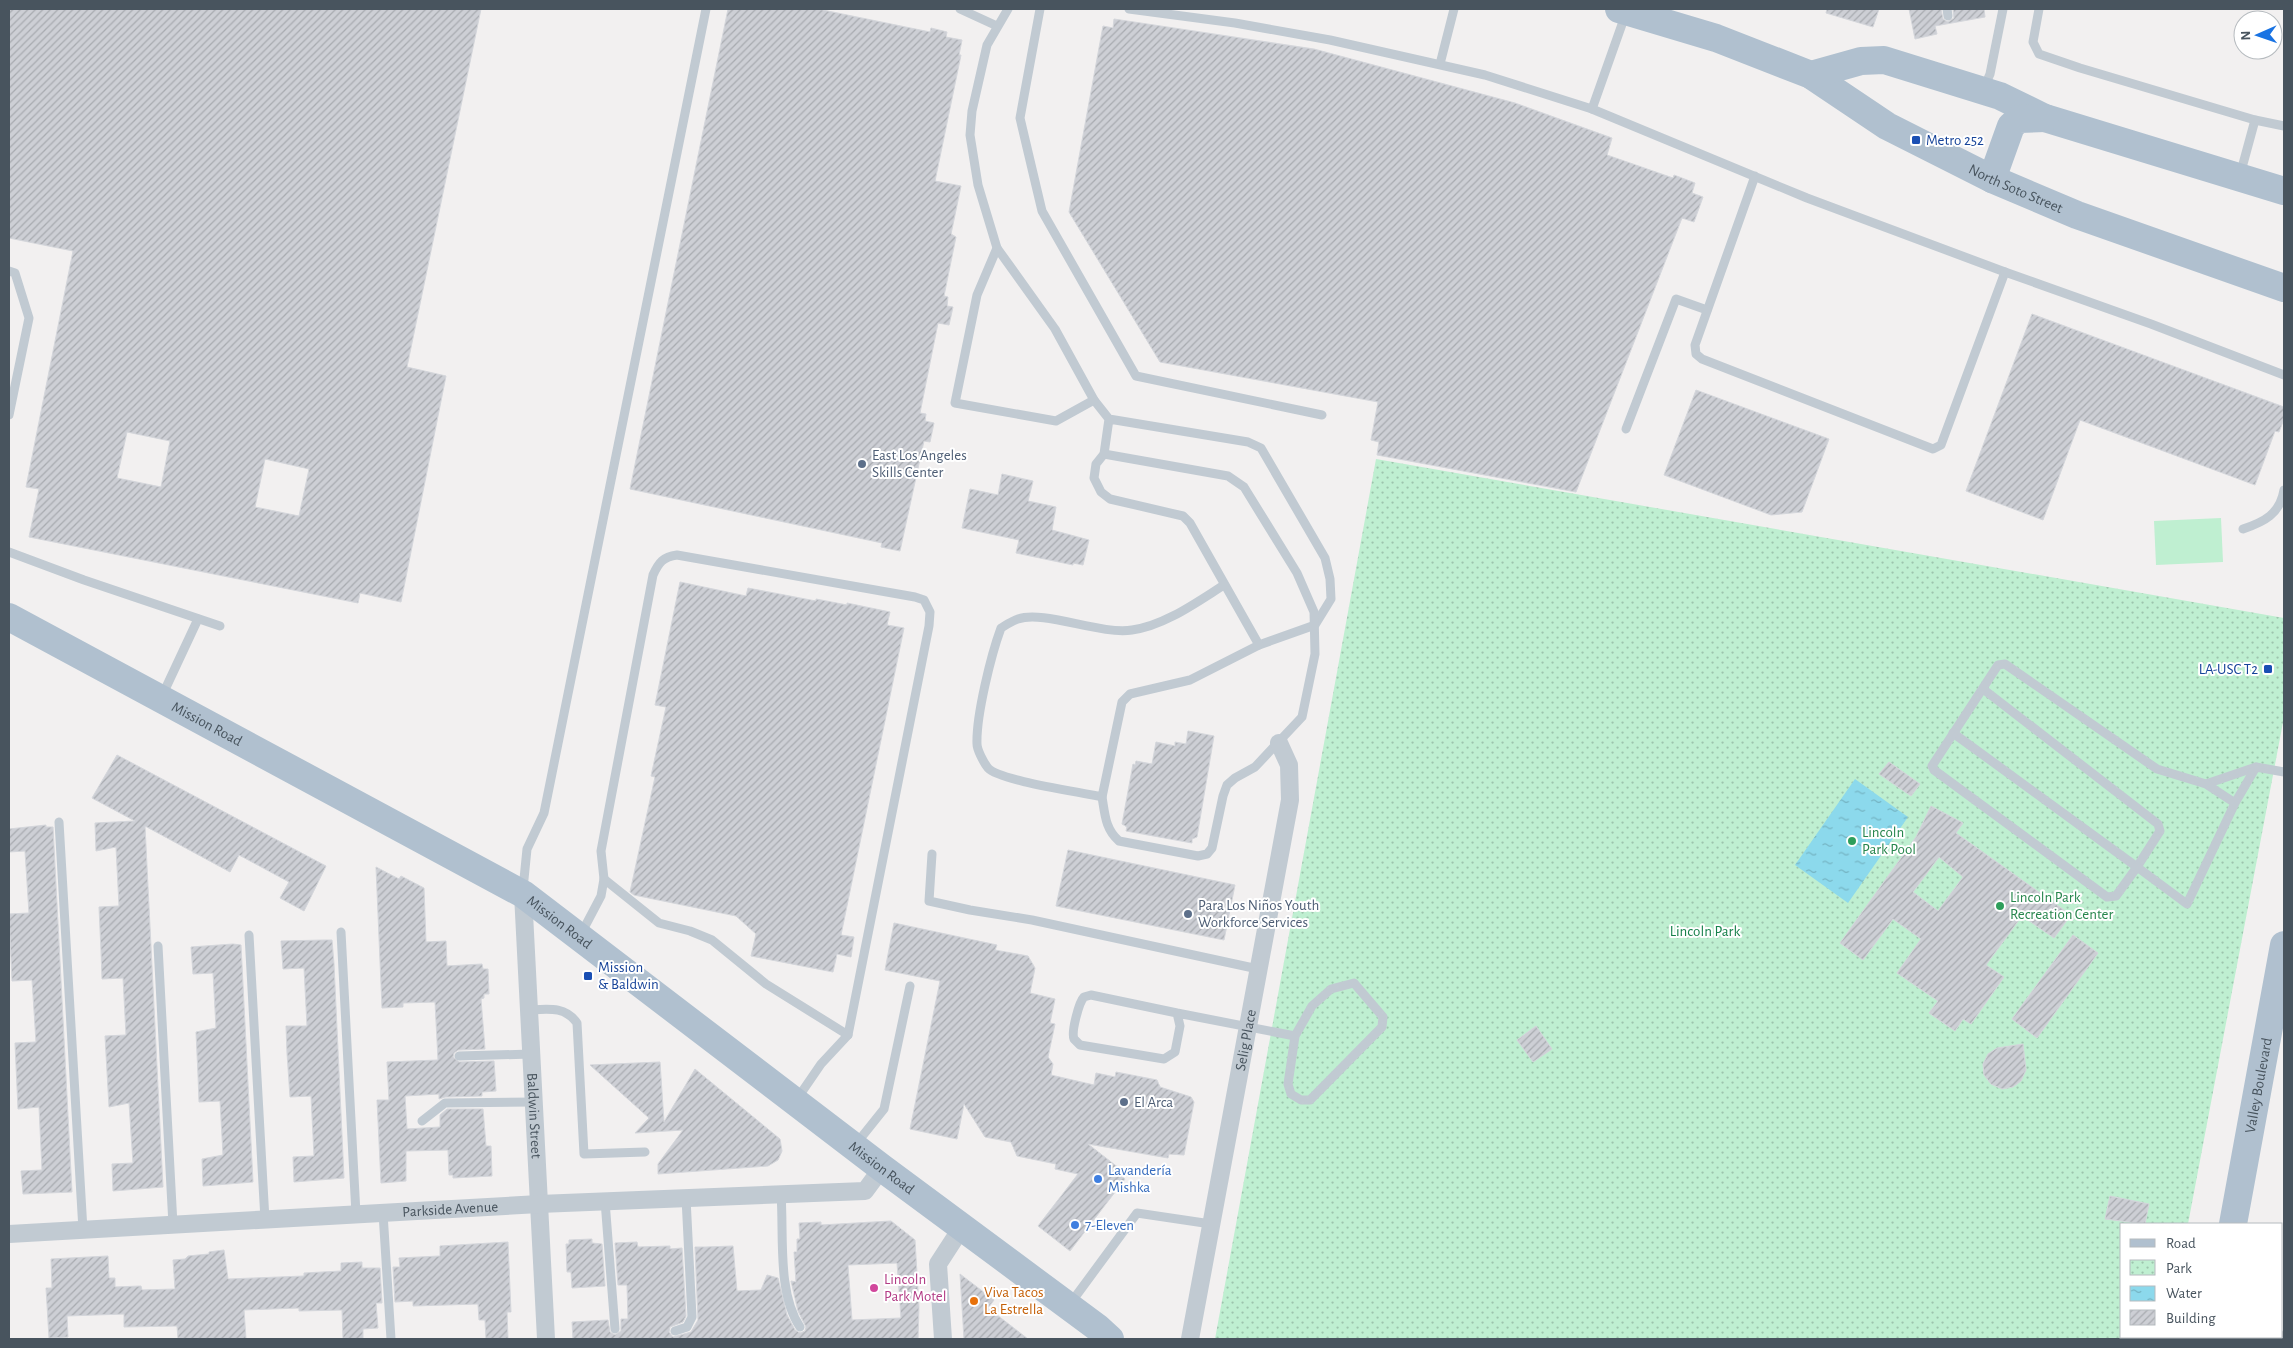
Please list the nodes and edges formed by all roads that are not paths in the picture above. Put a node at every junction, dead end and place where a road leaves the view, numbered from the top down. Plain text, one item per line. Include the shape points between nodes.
1 (706, 9) edge
2 (960, 9) edge
3 (1008, 9) edge
4 (1040, 9) edge
5 (1129, 9) edge
6 (1454, 9) edge
7 (2003, 9) edge
8 (2039, 9) edge
9 (1623, 10) edge
10 (997, 26) junction
11 (1440, 64) junction
12 (1811, 75) junction
13 (1983, 91) junction
14 (1592, 109) junction
15 (2045, 118) junction
16 (2255, 120) junction
17 (2284, 126) edge
18 (1754, 176) junction
19 (2239, 178) junction
20 (1992, 179) junction
21 (2284, 191) edge
22 (997, 248) junction
23 (9, 270) edge
24 (2005, 272) junction
25 (2284, 288) edge
26 (1707, 310) junction
27 (2284, 375) edge
28 (1094, 400) junction
29 (9, 415) edge
30 (1322, 415) dead end
31 (1109, 420) junction
32 (1626, 429) dead end
33 (1104, 454) junction
34 (2284, 490) edge
35 (2243, 529) dead end
36 (9, 552) edge
37 (1224, 585) junction
38 (9, 617) edge
39 (198, 619) junction
40 (220, 626) dead end
41 (1315, 626) junction
42 (1259, 645) junction
43 (1983, 689) junction
44 (160, 699) junction
45 (1953, 733) junction
46 (1279, 742) junction
47 (2256, 767) junction
48 (2284, 772) edge
49 (2206, 784) junction
50 (1102, 798) junction
51 (2235, 803) junction
52 (60, 822) dead end
53 (932, 854) dead end
54 (2137, 867) junction
55 (604, 879) junction
56 (523, 894) junction
57 (341, 932) dead end
58 (249, 935) dead end
59 (580, 937) junction
60 (2284, 945) edge
61 (158, 946) dead end
62 (1258, 969) junction
63 (910, 986) dead end
64 (529, 1010) junction
65 (1177, 1013) junction
66 (1249, 1026) junction
67 (848, 1035) junction
68 (1296, 1036) junction
69 (531, 1054) junction
70 (458, 1056) dead end
71 (534, 1102) junction
72 (796, 1102) junction
73 (422, 1121) dead end
74 (854, 1147) junction
75 (645, 1152) dead end
76 (882, 1168) junction
77 (781, 1194) junction
78 (686, 1198) junction
79 (605, 1202) junction
80 (539, 1204) junction
81 (383, 1213) junction
82 (356, 1214) junction
83 (265, 1220) junction
84 (2233, 1223) edge
85 (1211, 1224) junction
86 (173, 1225) junction
87 (962, 1227) junction
88 (83, 1230) junction
89 (9, 1234) edge
90 (1068, 1306) junction
91 (800, 1327) dead end
92 (615, 1328) dead end
93 (675, 1331) dead end
94 (390, 1339) edge
95 (546, 1339) edge
96 (943, 1339) edge
97 (1110, 1339) edge
98 (1190, 1339) edge

1 - 56 lane via 544,813 527,850
2 - 10 lane
3 - 10 lane
4 - 30 lane via 1020,118 1042,211 1136,376
5 - 11 lane via 1235,23
6 - 11 lane
7 - 13 lane via 1990,74
8 - 16 lane via 2033,42 2039,54
9 - 12 main road, North Soto Street via 1716,38
9 - 14 lane
10 - 22 lane via 987,45 970,135 978,185
11 - 14 lane
12 - 13 main road via 1861,61 1884,60
12 - 20 main road, North Soto Street via 1887,126
13 - 15 main road
14 - 18 lane
15 - 19 main road
15 - 20 main road via 2019,119 2010,126
16 - 17 lane
16 - 19 lane
18 - 24 lane via 1880,227
18 - 26 lane
19 - 21 main road
20 - 25 main road, North Soto Street via 2077,215
22 - 28 lane via 1055,329
22 - 28 lane via 977,295 955,403 1056,421
23 - 29 lane via 14,273 29,318
24 - 26 lane via 1941,445 1933,449 1702,359 1696,354 1695,345
24 - 27 lane
26 - 32 lane via 1676,299
28 - 31 lane
31 - 33 lane
31 - 41 lane via 1248,442 1261,448 1326,558 1331,599
33 - 37 lane via 1096,464 1094,478 1101,492 1110,499 1183,516
33 - 41 lane via 1228,476 1244,487 1297,573 1314,612
34 - 35 lane via 2274,513 2262,523
36 - 39 lane
37 - 42 lane
37 - 50 lane via 1158,622 1132,630 1115,631 1037,618 1019,618 1001,628 980,715 977,746 988,768 1004,777
38 - 44 main road, Mission Road
39 - 40 lane
39 - 44 lane
41 - 42 lane
41 - 46 lane via 1315,654 1302,717
42 - 50 lane via 1190,680 1130,694 1122,702
43 - 45 lane
43 - 49 lane via 1998,665 2006,664 2157,769
43 - 54 lane via 2160,827
44 - 56 main road, Mission Road
45 - 54 lane
45 - 54 lane via 1932,766 1934,770 2107,897 2116,896
46 - 50 lane via 1256,767 1227,785 1212,848 1207,854 1198,856 1118,841 1106,824
46 - 62 street, Selig Place via 1289,765 1290,800
47 - 48 lane
47 - 49 lane
47 - 51 lane
49 - 51 lane
51 - 54 lane via 2187,904
52 - 88 lane
53 - 62 lane via 929,901
55 - 59 lane via 601,896
55 - 67 lane via 659,923 712,940 766,984
55 - 67 lane via 601,851 653,575 659,562 677,555 924,600 930,612 929,626
56 - 59 main road, Mission Road
56 - 64 street, Baldwin Street
57 - 82 lane
58 - 83 lane
59 - 72 main road, Mission Road
60 - 84 main road, Valley Boulevard
61 - 86 lane
62 - 66 street, Selig Place
63 - 74 lane via 884,1109
64 - 69 street, Baldwin Street
64 - 75 lane via 560,1009 571,1014 577,1023 584,1154
65 - 65 lane via 1180,1026 1174,1052 1164,1059 1080,1045 1074,1040 1078,1009 1084,996
65 - 66 lane
66 - 68 lane
66 - 85 street, Selig Place
67 - 72 lane via 821,1064
68 - 68 lane via 1312,1006 1331,989 1354,983 1383,1017 1382,1027 1310,1100 1301,1100 1291,1094 1288,1084
69 - 70 lane
69 - 71 street, Baldwin Street
71 - 73 lane via 445,1103
71 - 80 street, Baldwin Street
72 - 74 main road, Mission Road
74 - 76 main road, Mission Road
76 - 77 street, Parkside Avenue via 865,1191
76 - 87 main road, Mission Road
77 - 78 street, Parkside Avenue
77 - 91 lane via 785,1293
78 - 79 street, Parkside Avenue
78 - 93 lane via 692,1317 687,1327
79 - 80 street, Parkside Avenue
79 - 92 lane
80 - 81 street, Parkside Avenue
80 - 95 street, Baldwin Street
81 - 82 street, Parkside Avenue
81 - 94 lane
82 - 83 street, Parkside Avenue
83 - 86 street, Parkside Avenue
85 - 90 lane via 1137,1214
85 - 98 street, Selig Place
86 - 88 street, Parkside Avenue
87 - 90 main road, Mission Road
87 - 96 street via 938,1264
88 - 89 street, Parkside Avenue
90 - 97 main road, Mission Road

